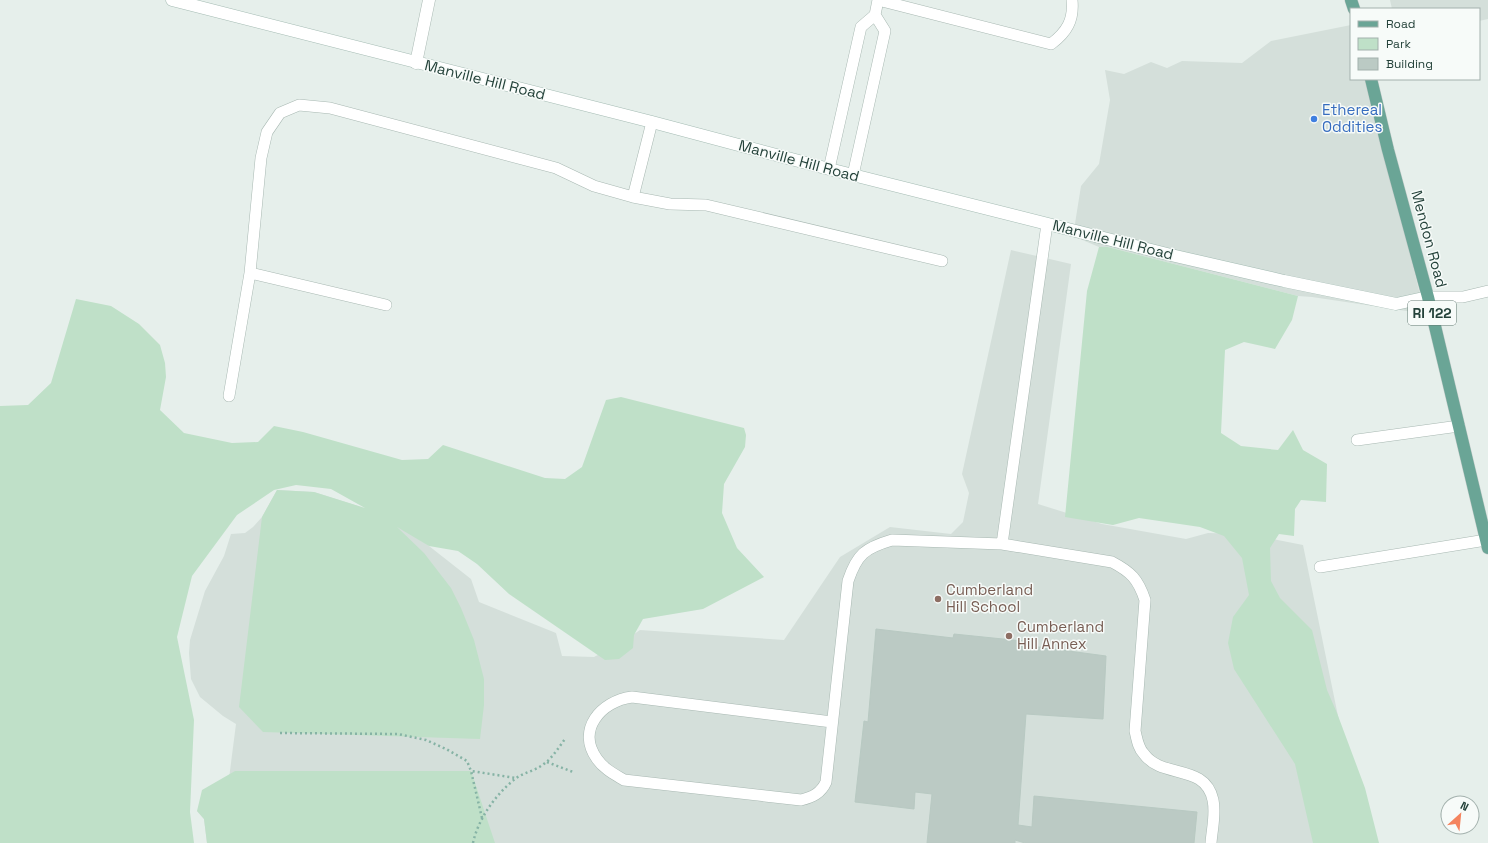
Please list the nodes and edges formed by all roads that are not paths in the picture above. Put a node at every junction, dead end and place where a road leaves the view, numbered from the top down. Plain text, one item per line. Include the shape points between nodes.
1 (172, 0) edge
2 (429, 0) edge
3 (878, 0) edge
4 (1072, 0) edge
5 (875, 15) junction
6 (416, 63) junction
7 (1370, 80) edge
8 (652, 122) junction
9 (829, 169) junction
10 (853, 175) junction
11 (633, 197) junction
12 (1047, 224) junction
13 (942, 261) dead end
14 (250, 273) junction
15 (1488, 291) edge
16 (1428, 296) junction
17 (386, 306) dead end
18 (229, 396) dead end
19 (1459, 426) junction
20 (1357, 440) dead end
21 (1002, 544) junction
22 (1487, 544) edge
23 (1320, 567) dead end
24 (832, 722) junction
25 (1210, 843) edge

1 - 6 main road, Manville Hill Road
2 - 6 main road
3 - 4 lane via 1051,44 1068,26 1073,13
3 - 5 lane
5 - 9 lane via 861,27
5 - 10 lane via 885,31
6 - 8 main road, Manville Hill Road
7 - 16 main road, Mendon Road / RI 122
8 - 9 main road, Manville Hill Road
8 - 11 lane
9 - 10 main road, Manville Hill Road
10 - 12 main road, Manville Hill Road
11 - 13 lane via 670,204 706,205
11 - 14 lane via 594,186 556,168 330,108 299,105 280,113 267,132 261,158
12 - 16 main road, Manville Hill Road via 1351,296 1396,304
12 - 21 lane
14 - 17 lane
14 - 18 lane
15 - 16 lane via 1462,297
16 - 19 main road, Mendon Road / RI 122
19 - 20 lane
19 - 22 main road, Mendon Road / RI 122
21 - 24 lane via 892,540 878,544 858,558 848,581
21 - 25 lane via 1112,562 1134,577 1145,600 1135,731 1138,744 1144,755 1155,764 1190,774 1201,780 1208,789 1213,799 1214,813
22 - 23 lane
24 - 24 lane via 826,782 816,795 801,800 624,780 604,768 589,742 591,726 600,711 617,700 632,697

